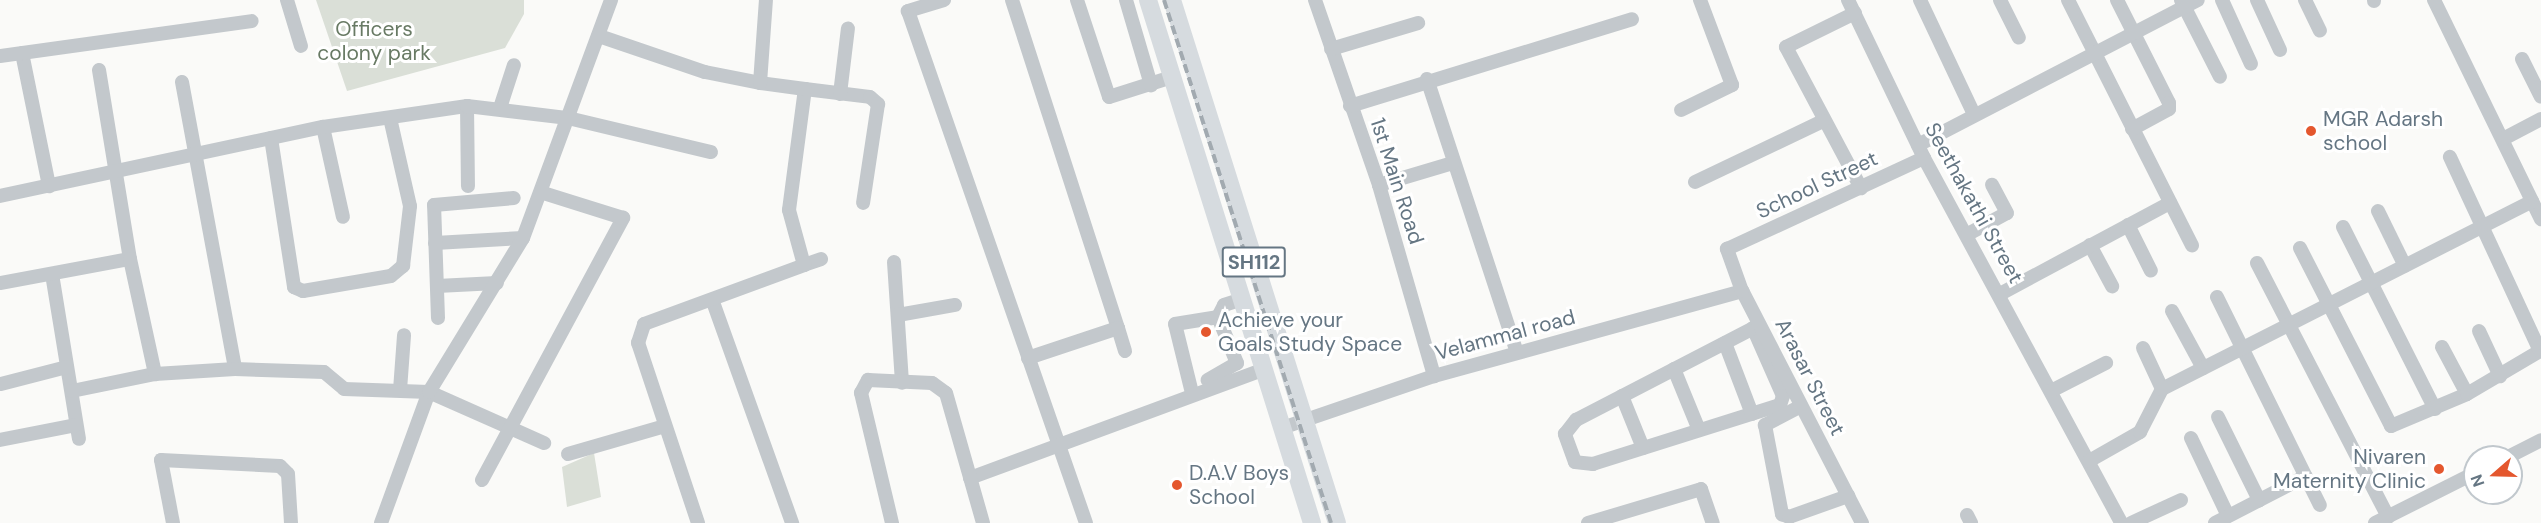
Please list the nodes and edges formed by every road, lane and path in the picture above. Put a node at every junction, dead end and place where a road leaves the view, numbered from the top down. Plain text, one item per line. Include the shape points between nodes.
1 (287, 0) edge
2 (611, 0) edge
3 (766, 0) edge
4 (944, 0) edge
5 (1012, 0) edge
6 (1077, 0) edge
7 (1126, 0) edge
8 (1148, 0) edge
9 (1172, 0) edge
10 (1315, 0) edge
11 (1700, 0) edge
12 (1848, 0) edge
13 (1920, 0) edge
14 (2000, 0) edge
15 (2068, 0) edge
16 (2117, 0) edge
17 (2198, 0) edge
18 (2222, 0) edge
19 (2257, 0) edge
20 (2305, 0) edge
21 (2434, 0) edge
22 (2183, 3) edge
23 (1855, 13) junction
24 (1632, 19) dead end
25 (252, 21) dead end
26 (1418, 23) dead end
27 (848, 28) dead end
28 (2320, 31) dead end
29 (2133, 34) junction
30 (599, 36) junction
31 (2019, 38) dead end
32 (301, 46) dead end
33 (1331, 49) junction
34 (2280, 50) dead end
35 (22, 53) junction
36 (2093, 53) junction
37 (0, 56) edge
38 (2522, 59) dead end
39 (2251, 64) dead end
40 (514, 65) dead end
41 (99, 70) dead end
42 (1172, 77) junction
43 (2220, 77) dead end
44 (1427, 79) junction
45 (182, 82) dead end
46 (760, 83) junction
47 (1151, 85) junction
48 (805, 89) junction
49 (840, 94) junction
50 (2541, 97) edge
51 (467, 106) junction
52 (1350, 106) junction
53 (500, 108) junction
54 (1681, 110) dead end
55 (1974, 114) junction
56 (390, 117) junction
57 (568, 118) junction
58 (2541, 119) edge
59 (1823, 121) junction
60 (323, 127) junction
61 (2132, 129) junction
62 (271, 138) junction
63 (2503, 139) junction
64 (711, 152) dead end
65 (1921, 152) junction
66 (198, 155) junction
67 (2450, 158) dead end
68 (1453, 163) junction
69 (116, 173) junction
70 (1695, 182) dead end
71 (1378, 185) junction
72 (1992, 185) dead end
73 (49, 186) junction
74 (468, 186) dead end
75 (1861, 188) junction
76 (543, 193) junction
77 (0, 196) edge
78 (514, 198) dead end
79 (2532, 201) junction
80 (863, 203) dead end
81 (2170, 203) junction
82 (2378, 211) dead end
83 (343, 217) dead end
84 (2541, 219) edge
85 (2128, 225) junction
86 (2484, 226) junction
87 (2343, 227) dead end
88 (1968, 234) junction
89 (523, 238) junction
90 (435, 243) junction
91 (2090, 245) junction
92 (2192, 245) dead end
93 (2300, 248) dead end
94 (1727, 249) joint
95 (130, 259) junction
96 (821, 259) dead end
97 (894, 262) dead end
98 (2257, 263) dead end
99 (804, 265) junction
100 (2405, 266) junction
101 (2151, 271) dead end
102 (52, 274) junction
103 (0, 283) edge
104 (497, 283) junction
105 (2372, 283) junction
106 (437, 286) junction
107 (2112, 286) dead end
108 (1742, 291) junction
109 (2000, 294) junction
110 (2217, 297) dead end
111 (1242, 298) junction
112 (713, 302) junction
113 (2330, 304) junction
114 (955, 305) dead end
115 (2172, 311) dead end
116 (898, 315) junction
117 (1218, 317) junction
118 (438, 318) dead end
119 (1756, 326) junction
120 (2286, 326) junction
121 (1118, 328) junction
122 (2479, 331) dead end
123 (404, 335) dead end
124 (1725, 343) junction
125 (2442, 347) dead end
126 (2143, 348) dead end
127 (2242, 348) junction
128 (1125, 351) dead end
129 (1517, 353) junction
130 (1028, 358) junction
131 (2106, 363) dead end
132 (67, 367) junction
133 (2203, 368) junction
134 (235, 369) junction
135 (1263, 369) junction
136 (1674, 369) junction
137 (154, 374) junction
138 (1434, 376) junction
139 (2500, 376) junction
140 (902, 383) junction
141 (1, 384) edge
142 (2162, 389) junction
143 (399, 390) junction
144 (72, 391) junction
145 (1191, 391) junction
146 (2051, 391) junction
147 (429, 392) junction
148 (2466, 394) junction
149 (1622, 396) junction
150 (1801, 406) junction
151 (2435, 409) junction
152 (1752, 414) junction
153 (2218, 417) dead end
154 (1303, 418) junction
155 (76, 425) junction
156 (665, 426) junction
157 (507, 428) junction
158 (1282, 428) junction
159 (1699, 430) junction
160 (2191, 438) dead end
161 (0, 440) edge
162 (79, 440) dead end
163 (2541, 440) edge
164 (544, 443) dead end
165 (1058, 444) junction
166 (1643, 448) junction
167 (2523, 449) edge
168 (568, 454) dead end
169 (2089, 461) junction
170 (2306, 476) junction
171 (970, 478) junction
172 (2463, 479) edge
173 (482, 480) dead end
174 (1848, 496) junction
175 (2181, 500) dead end
176 (2259, 500) junction
177 (2320, 505) dead end
178 (2228, 516) junction
179 (2388, 517) junction
180 (1626, 518) edge
181 (173, 523) edge
182 (291, 523) edge
183 (381, 523) edge
184 (698, 523) edge
185 (792, 523) edge
186 (892, 523) edge
187 (983, 523) edge
188 (1086, 523) edge
189 (1312, 523) edge
190 (1337, 523) edge
191 (1588, 523) edge
192 (1713, 523) edge
193 (1862, 523) edge
194 (2121, 523) edge
195 (2131, 523) edge
196 (2215, 523) edge
197 (2375, 523) edge

1 - 32 street
2 - 30 street
3 - 46 street
4 - 130 street via 908,11
5 - 121 street
6 - 47 street via 1109,97
7 - 47 street
8 - 42 main road, SH112
9 - 154 main road, SH112
10 - 33 street, 1st Main Road
11 - 54 street via 1732,85
12 - 23 street, Seethakathi Street
13 - 55 street
14 - 31 street
15 - 36 street
16 - 29 street
17 - 22 street, School Street
18 - 39 street
19 - 34 street
20 - 28 street
21 - 63 street
22 - 29 street, School Street
22 - 43 street
23 - 59 street via 1786,47
23 - 65 street, Seethakathi Street
24 - 44 street
25 - 35 street
26 - 33 street
27 - 49 street
29 - 36 street, School Street
29 - 61 street via 2169,107
30 - 46 street via 705,72
30 - 57 street
33 - 52 street, 1st Main Road
35 - 37 street
35 - 73 street
36 - 55 street, School Street
36 - 61 street
38 - 50 street
40 - 53 street
41 - 69 street
42 - 47 street
42 - 111 main road, SH112
44 - 52 street
44 - 68 street
45 - 66 street
46 - 48 street
48 - 49 street
48 - 99 street via 789,210
49 - 80 street via 870,97 878,104
51 - 53 street
51 - 56 street
51 - 74 street
52 - 71 street, 1st Main Road
53 - 57 street
55 - 65 street, School Street
56 - 60 street
56 - 62 street via 410,206 403,266 391,276 303,291 294,287
57 - 64 street
57 - 76 street
58 - 63 street
59 - 70 street
59 - 75 street
60 - 62 street
60 - 83 street
61 - 81 street
62 - 66 street
63 - 79 street
65 - 75 street, School Street
65 - 88 street, Seethakathi Street
66 - 69 street
66 - 134 street
67 - 86 street
68 - 71 street
68 - 129 street
69 - 73 street
69 - 95 street
71 - 138 street, 1st Main Road
72 - 88 street via 2007,213
73 - 77 street
75 - 94 street, School Street
76 - 89 street
76 - 157 street via 623,218
78 - 90 street via 435,203
79 - 84 street
79 - 86 street
81 - 85 street
81 - 92 street
82 - 100 street
85 - 91 street
85 - 101 street
86 - 100 street
86 - 139 street via 2540,351
87 - 105 street
88 - 109 street, Seethakathi Street
89 - 90 street
89 - 104 street
90 - 106 street
91 - 107 street
91 - 109 street
93 - 113 street
94 - 108 street, Arasar Street
95 - 102 street
95 - 137 street
96 - 99 street
97 - 116 street
98 - 120 street
99 - 112 street
100 - 105 street
102 - 103 street
102 - 132 street
104 - 106 street
104 - 147 street
105 - 113 street
105 - 151 street
106 - 118 street
108 - 119 street, Arasar Street
108 - 129 street, Velammal road
109 - 146 street, Seethakathi Street
110 - 127 street
111 - 117 street via 1224,305
111 - 135 main road, SH112
112 - 156 street via 644,324 639,335 639,353
112 - 185 street
113 - 120 street
113 - 151 street via 2391,426
114 - 116 street
115 - 133 street
116 - 140 street
117 - 145 street via 1237,363
117 - 145 street via 1173,328
119 - 124 street
119 - 150 street, Arasar Street
119 - 152 street via 1784,401
120 - 127 street
120 - 179 street
121 - 128 street
121 - 130 street
122 - 139 street
123 - 143 street
124 - 136 street
124 - 152 street
125 - 148 street
126 - 142 street
127 - 133 street
127 - 170 street
129 - 138 street, Velammal road
130 - 165 street
131 - 146 street
132 - 141 street
132 - 144 street
133 - 142 street
134 - 137 street
134 - 143 street via 324,372 344,389
135 - 145 street
135 - 158 main road, SH112
136 - 149 street
136 - 159 street
137 - 144 street
138 - 154 street, Velammal road
139 - 148 street
140 - 171 street via 932,383 946,393
140 - 186 street via 868,380 861,393
142 - 169 street via 2140,432
143 - 147 street
144 - 155 street
145 - 165 street
146 - 169 street, Seethakathi Street
147 - 157 street
147 - 183 street
148 - 151 street
149 - 166 street
149 - 166 street via 1569,426 1566,445 1581,466
150 - 174 street, Arasar Street
150 - 174 street via 1765,425 1782,514 1789,517
152 - 159 street
153 - 176 street
154 - 158 street, Velammal road
154 - 190 main road, SH112
155 - 161 street
155 - 162 street
156 - 168 street
156 - 184 street
157 - 164 street
157 - 173 street
158 - 189 main road, SH112
159 - 166 street
160 - 178 street
163 - 167 street
165 - 171 street
165 - 188 street
169 - 194 street, Seethakathi Street
170 - 176 street
170 - 177 street
171 - 187 street
172 - 179 street
174 - 193 street, Arasar Street
175 - 195 street
176 - 178 street
178 - 196 street
179 - 197 street
180 - 191 street
180 - 192 street via 1701,489
181 - 182 street via 161,460 280,466 288,474

